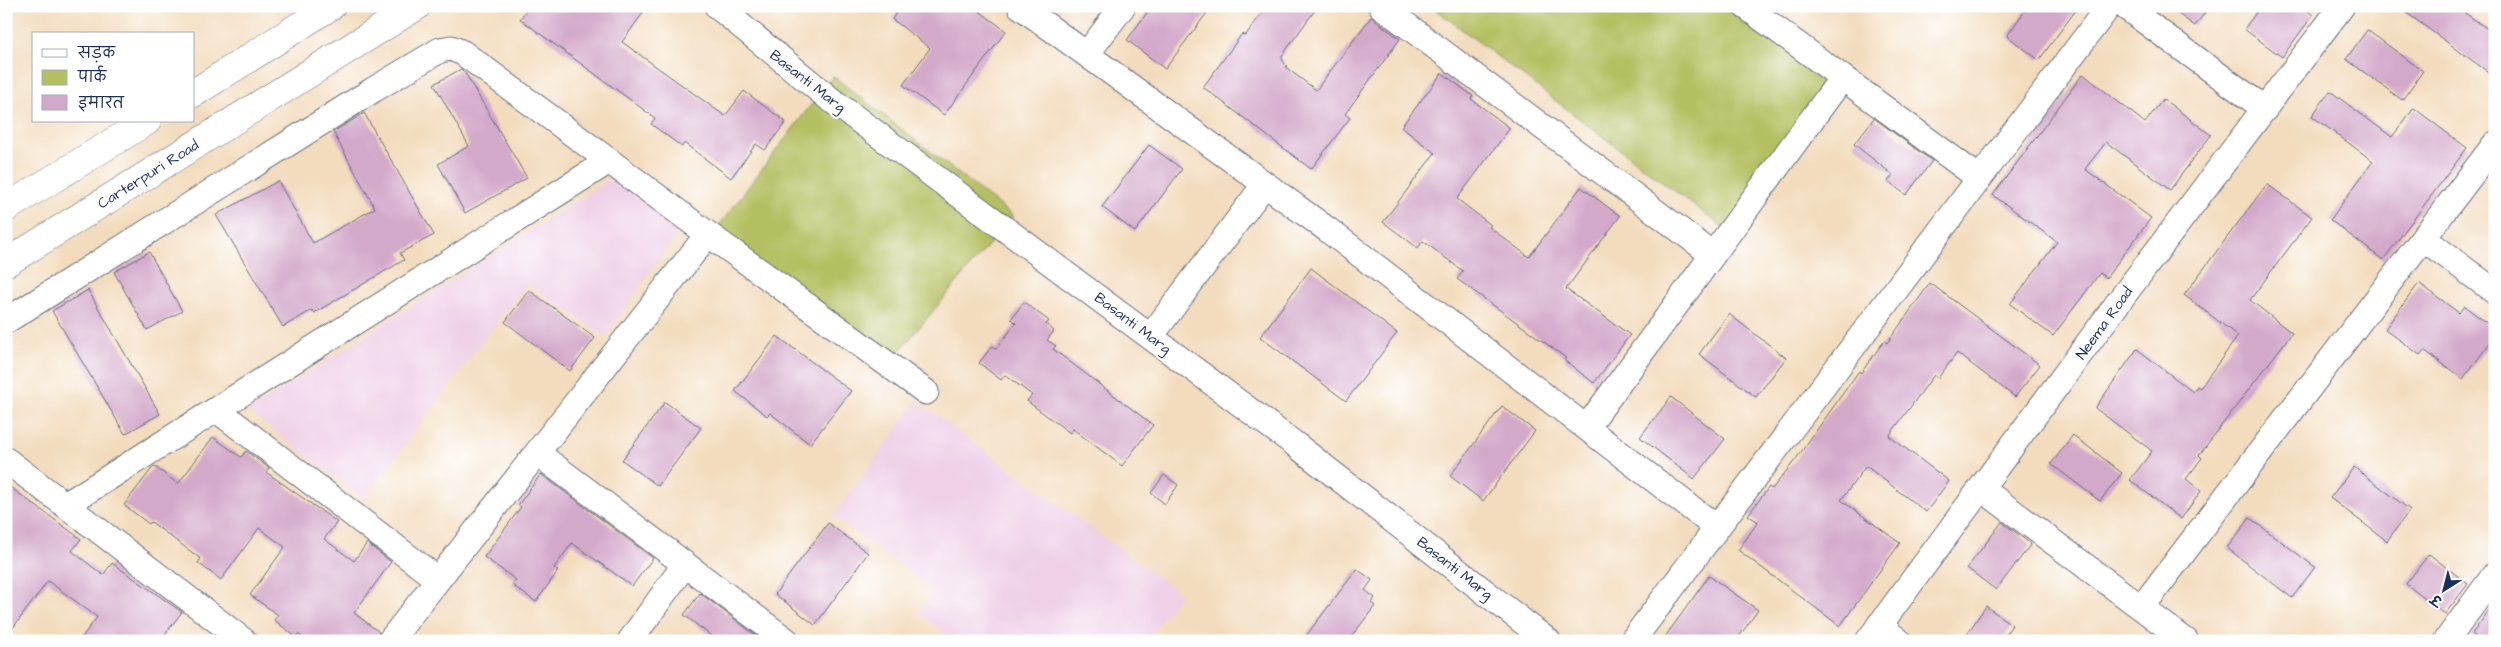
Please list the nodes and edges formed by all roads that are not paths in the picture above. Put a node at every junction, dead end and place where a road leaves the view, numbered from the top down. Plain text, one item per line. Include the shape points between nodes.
1 (331, 6) edge
2 (417, 6) edge
3 (717, 6) edge
4 (1020, 6) edge
5 (1124, 6) edge
6 (1745, 6) edge
7 (2109, 6) edge
8 (2124, 6) edge
9 (2342, 6) edge
10 (1384, 7) edge
11 (1087, 54) junction
12 (1842, 78) junction
13 (195, 91) edge
14 (2265, 109) junction
15 (145, 122) edge
16 (2495, 144) edge
17 (609, 161) junction
18 (1979, 178) junction
19 (1265, 184) junction
20 (6, 208) edge
21 (708, 234) junction
22 (2423, 238) junction
23 (1712, 254) junction
24 (6, 263) edge
25 (2495, 292) edge
26 (6, 321) edge
27 (1152, 336) junction
28 (926, 392) dead end
29 (217, 410) junction
30 (1586, 427) junction
31 (537, 453) junction
32 (6, 460) edge
33 (1982, 489) junction
34 (67, 504) junction
35 (1716, 527) junction
36 (685, 564) junction
37 (2495, 574) edge
38 (437, 579) junction
39 (2142, 606) junction
40 (1873, 633) edge
41 (244, 641) edge
42 (390, 641) edge
43 (630, 641) edge
44 (788, 641) edge
45 (1548, 641) edge
46 (1632, 641) edge
47 (1899, 641) edge
48 (2186, 641) edge
49 (2446, 641) edge

1 - 13 main road
2 - 24 main road, Carterpuri Road
3 - 27 street, Basanti Marg via 830,99
4 - 11 street
5 - 11 street
6 - 12 street
7 - 18 street
8 - 14 street
9 - 14 street, Neema Road
10 - 23 street
11 - 19 street
12 - 18 street
12 - 23 street
14 - 33 street, Neema Road
15 - 20 main road
16 - 22 street
17 - 21 street
17 - 26 street via 463,53 451,48 440,50
17 - 29 street
18 - 35 street
19 - 27 street
19 - 30 street
21 - 28 street
21 - 31 street
22 - 25 street
22 - 39 street
23 - 30 street
27 - 45 street, Basanti Marg
29 - 34 street
29 - 38 street
30 - 35 street
31 - 36 street
31 - 38 street
32 - 34 street
33 - 39 street
33 - 40 street, Neema Road
34 - 41 street
35 - 46 street
36 - 43 street
36 - 44 street
37 - 49 street
38 - 42 street
39 - 48 street
40 - 47 street

